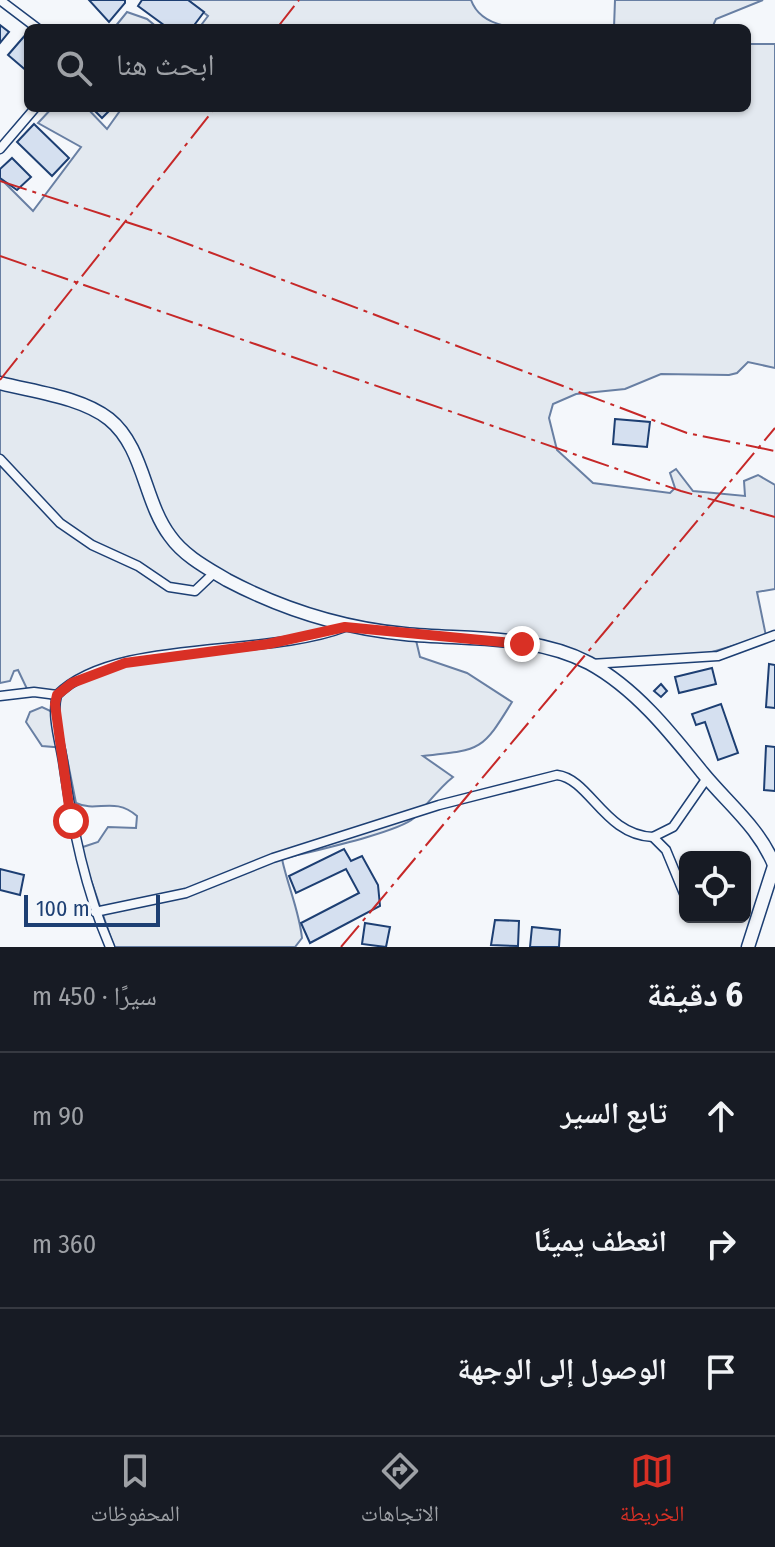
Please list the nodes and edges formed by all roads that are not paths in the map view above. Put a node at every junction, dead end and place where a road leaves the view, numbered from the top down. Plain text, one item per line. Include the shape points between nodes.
1 (0, 0) edge
2 (32, 24) edge
3 (32, 112) edge
4 (0, 149) edge
5 (0, 383) edge
6 (0, 459) edge
7 (215, 572) junction
8 (345, 627) junction
9 (775, 635) edge
10 (590, 664) junction
11 (57, 695) junction
12 (0, 696) edge
13 (707, 778) junction
14 (653, 837) junction
15 (775, 866) edge
16 (679, 881) edge
17 (95, 912) junction
18 (110, 947) edge
19 (748, 947) edge

1 - 2 street
3 - 4 street
5 - 7 main road via 108,418 124,436 168,534
6 - 7 street via 60,523 169,587 195,591
7 - 8 main road via 272,601
8 - 10 main road via 522,644 561,651
8 - 11 street via 279,643 125,663 89,674
9 - 10 street via 718,656
10 - 13 main road via 664,725
11 - 12 street
11 - 17 street via 71,821
13 - 14 street via 673,827
13 - 15 main road via 757,831
14 - 16 street via 666,850
14 - 17 street via 623,829 570,780 557,775 439,805 273,858 186,893
15 - 19 main road
17 - 18 street

